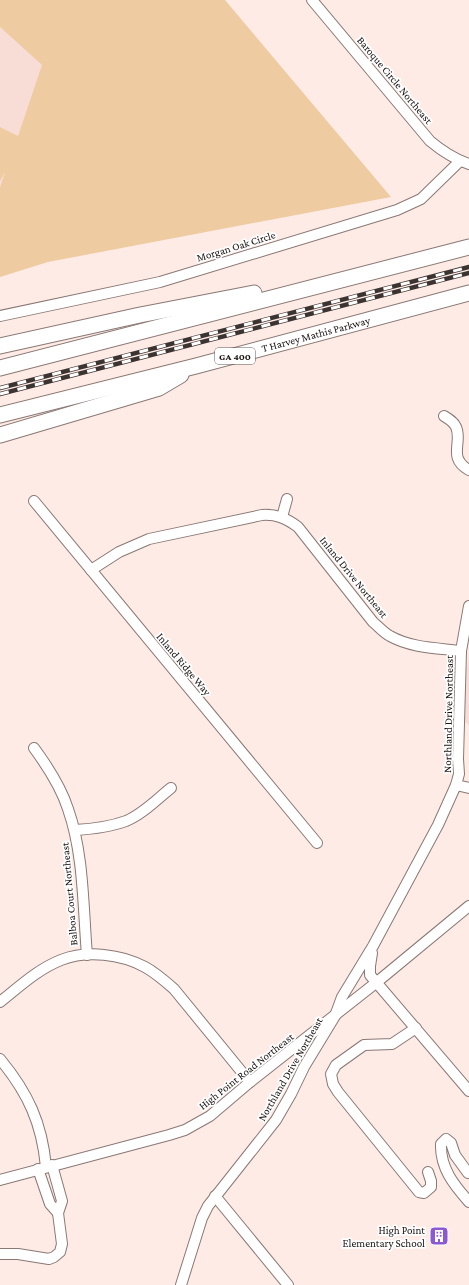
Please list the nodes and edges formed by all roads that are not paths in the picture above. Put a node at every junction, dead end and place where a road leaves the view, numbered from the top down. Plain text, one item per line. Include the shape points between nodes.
1 (312, 0) edge
2 (465, 162) edge
3 (469, 248) edge
4 (425, 259) junction
5 (469, 293) edge
6 (0, 316) edge
7 (0, 346) edge
8 (196, 366) junction
9 (0, 368) edge
10 (0, 415) edge
11 (444, 416) dead end
12 (0, 435) edge
13 (469, 470) edge
14 (288, 499) dead end
15 (34, 501) dead end
16 (282, 517) junction
17 (91, 570) junction
18 (469, 606) edge
19 (461, 651) junction
20 (34, 748) dead end
21 (464, 775) edge
22 (456, 785) junction
23 (171, 788) dead end
24 (469, 788) edge
25 (75, 830) junction
26 (317, 843) dead end
27 (469, 906) edge
28 (373, 946) junction
29 (87, 955) junction
30 (377, 982) junction
31 (0, 1002) edge
32 (335, 1016) junction
33 (416, 1028) junction
34 (0, 1059) edge
35 (250, 1082) junction
36 (469, 1091) edge
37 (45, 1167) junction
38 (428, 1172) dead end
39 (468, 1173) dead end
40 (0, 1180) edge
41 (215, 1196) junction
42 (469, 1202) edge
43 (58, 1213) junction
44 (0, 1254) edge
45 (181, 1285) edge
46 (288, 1285) edge

1 - 2 street, Baroque Circle Northeast via 430,141 443,152
2 - 6 street, Morgan Oak Circle via 422,199 396,210 160,282
3 - 4 highway
4 - 7 highway via 170,309
4 - 9 highway
5 - 8 highway, T Harvey Mathis Parkway / GA 400
8 - 10 highway, T Harvey Mathis Parkway / GA 400
8 - 12 highway via 159,388
11 - 13 street via 456,427 458,456
14 - 16 street
15 - 17 street, Inland Ridge Way
16 - 17 street, Inland Drive Northeast via 262,515 149,539 119,552
16 - 19 street, Inland Drive Northeast via 298,527 382,630 407,643
17 - 26 street, Inland Ridge Way
18 - 19 street, Northland Drive Northeast
19 - 21 street, Northland Drive Northeast via 458,758
20 - 25 street, Balboa Court Northeast via 58,786
21 - 22 street, Northland Drive Northeast
22 - 24 street
22 - 28 street, Northland Drive Northeast via 438,825
23 - 25 street via 127,820 103,828
25 - 29 street, Balboa Court Northeast via 80,860
27 - 30 street, High Point Road Northeast
28 - 30 street, Northland Drive Northeast via 370,975
28 - 32 street, Northland Drive Northeast via 342,997
29 - 31 street via 61,960 42,970
29 - 35 street via 126,959 162,978 174,989
30 - 32 street, High Point Road Northeast
30 - 33 street
32 - 35 street, High Point Road Northeast
32 - 41 street, Northland Drive Northeast via 276,1120
33 - 36 street
33 - 38 street via 392,1044 364,1045 336,1065 331,1074 333,1084 419,1192 424,1193 431,1187
34 - 37 street via 27,1097 34,1112 44,1147
35 - 37 street, High Point Road Northeast via 210,1116 185,1130
37 - 40 street, High Point Road Northeast
37 - 43 street via 50,1204
37 - 43 street via 62,1201
39 - 42 street via 455,1155 451,1143 446,1139 441,1144 445,1169
41 - 45 street, Northland Drive Northeast via 202,1218
41 - 46 street
43 - 44 street via 62,1244 60,1252 54,1257 49,1259

